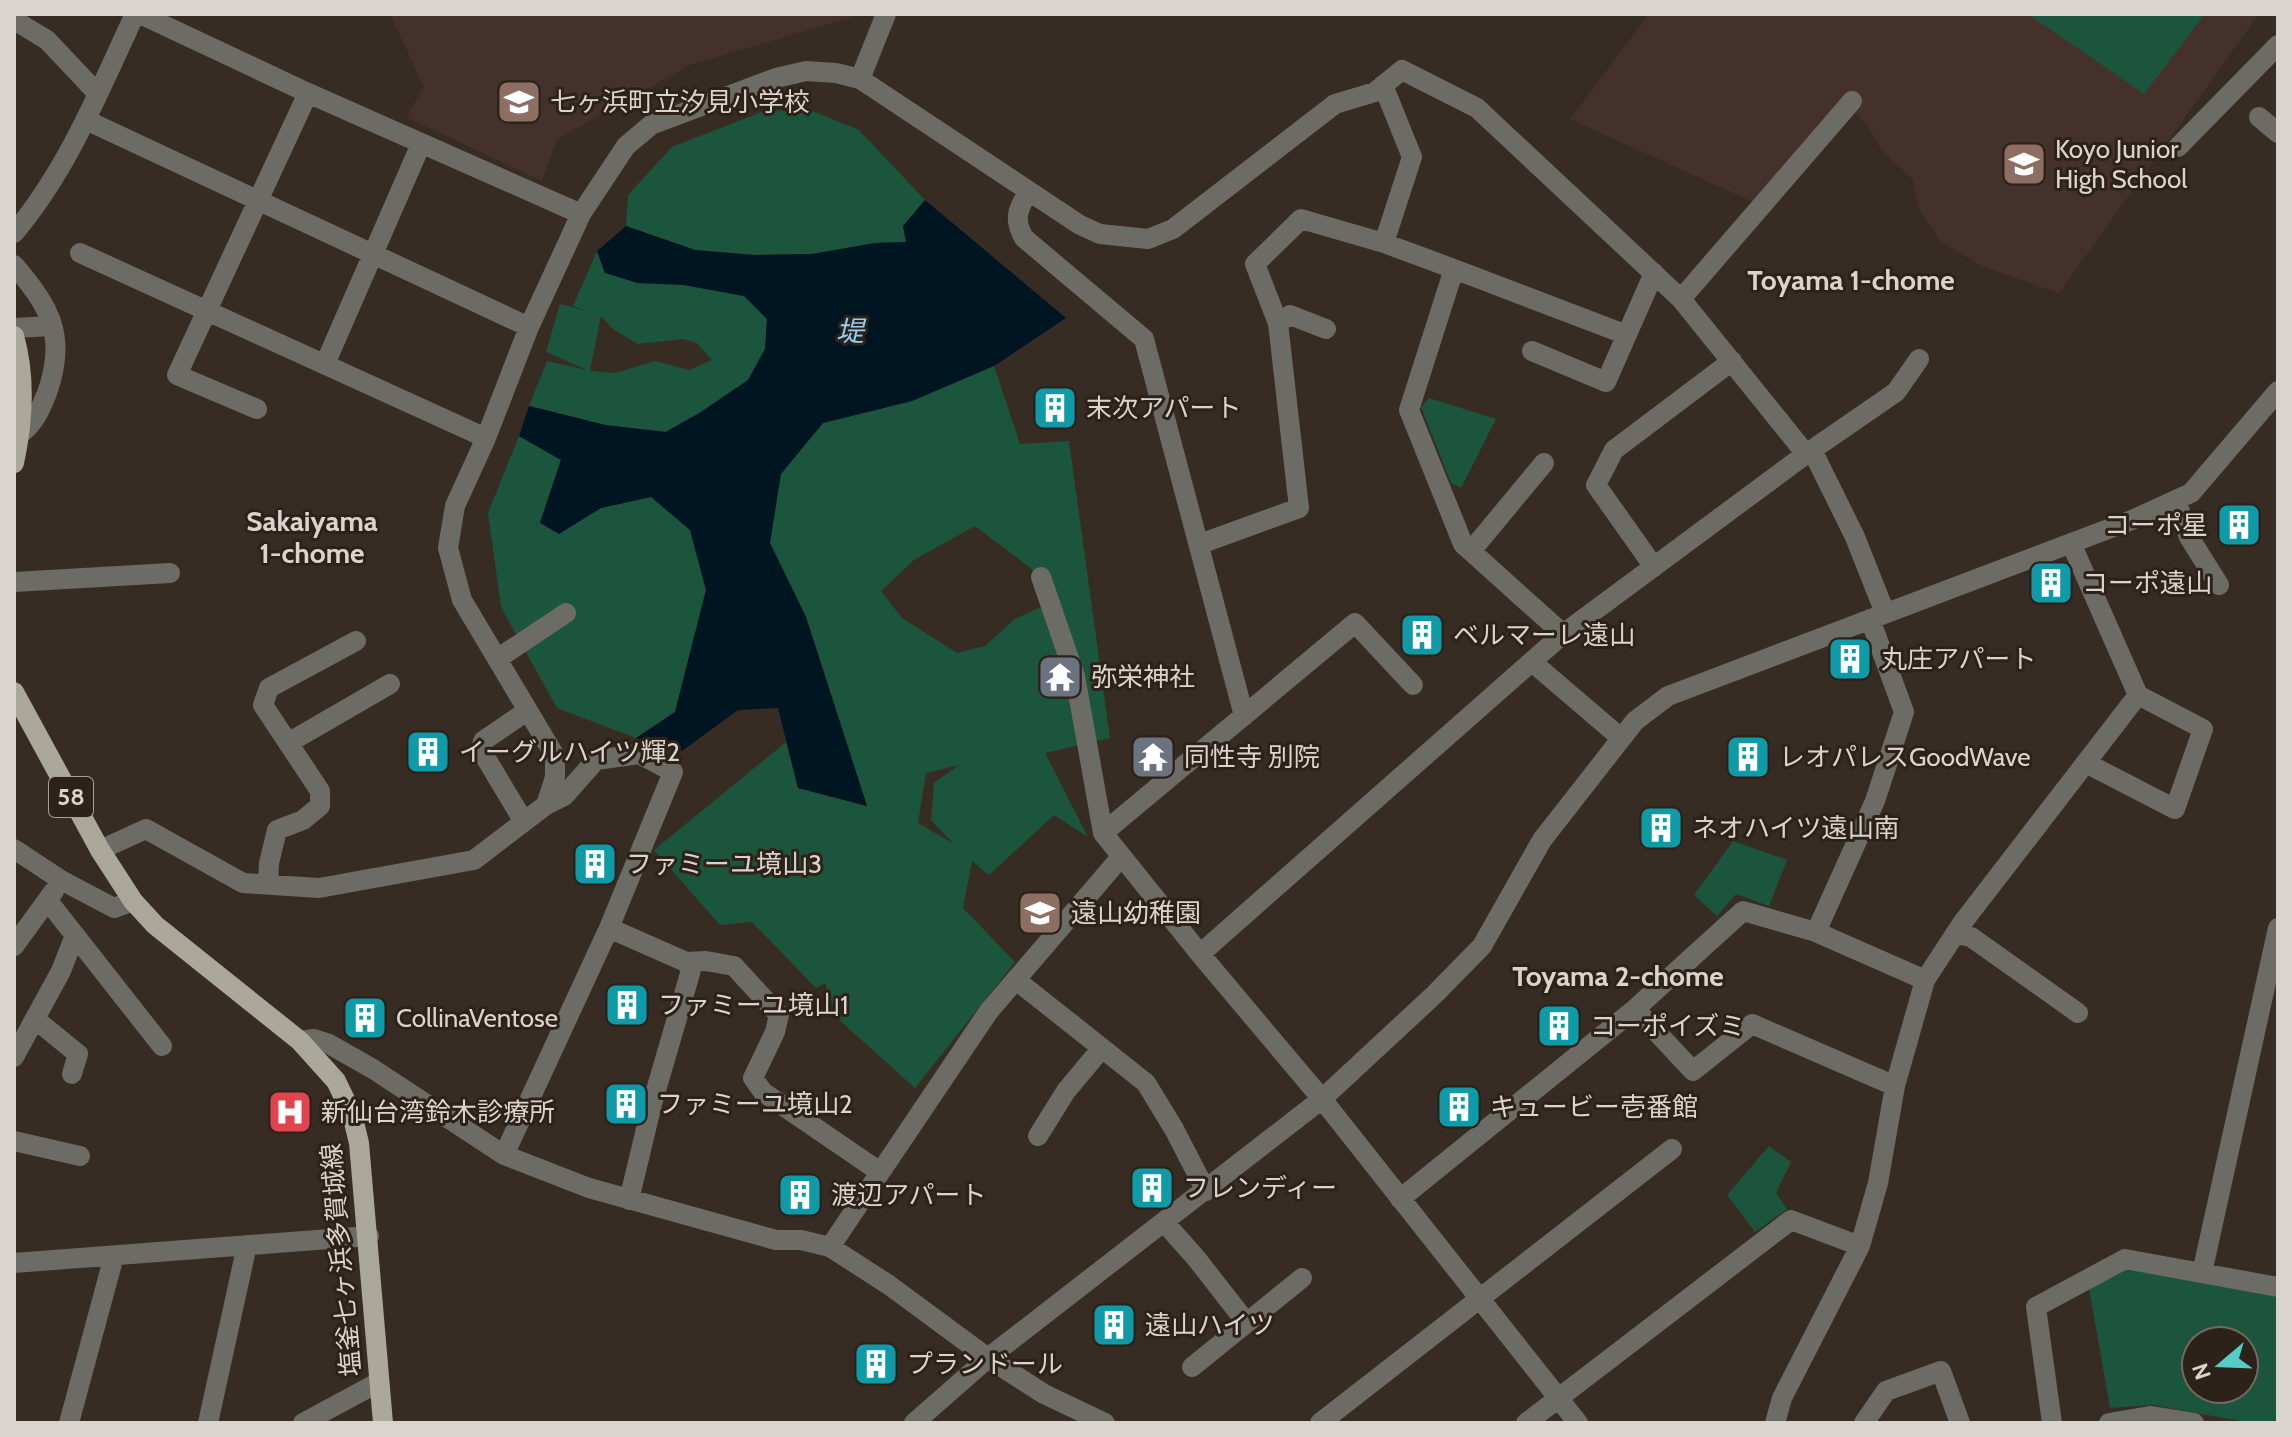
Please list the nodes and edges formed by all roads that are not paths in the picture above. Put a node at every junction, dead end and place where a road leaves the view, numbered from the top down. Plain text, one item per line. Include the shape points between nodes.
1 (137, 14) edge
2 (886, 14) edge
3 (14, 20) edge
4 (2278, 45) edge
5 (860, 79) junction
6 (1383, 85) junction
7 (308, 93) junction
8 (98, 94) junction
9 (1852, 101) dead end
10 (2259, 117) dead end
11 (86, 120) junction
12 (2278, 133) edge
13 (421, 144) junction
14 (2178, 147) dead end
15 (1028, 192) junction
16 (259, 201) junction
17 (581, 214) junction
18 (14, 233) edge
19 (1384, 243) junction
20 (80, 253) dead end
21 (374, 253) junction
22 (14, 265) edge
23 (1454, 269) junction
24 (1654, 273) junction
25 (1681, 299) junction
26 (206, 309) junction
27 (1278, 323) junction
28 (52, 326) junction
29 (529, 327) junction
30 (14, 328) edge
31 (1326, 329) dead end
32 (1627, 335) junction
33 (14, 336) edge
34 (1532, 351) dead end
35 (1919, 359) dead end
36 (1732, 361) junction
37 (325, 364) junction
38 (2278, 391) edge
39 (257, 409) dead end
40 (20, 434) junction
41 (486, 438) junction
42 (1809, 452) junction
43 (14, 463) edge
44 (1544, 463) dead end
45 (2176, 500) junction
46 (2071, 543) junction
47 (1200, 544) junction
48 (1471, 551) junction
49 (1654, 567) junction
50 (170, 573) dead end
51 (1041, 577) dead end
52 (14, 582) edge
53 (2219, 585) dead end
54 (566, 613) dead end
55 (1877, 616) junction
56 (1563, 634) junction
57 (356, 641) dead end
58 (497, 659) junction
59 (1532, 662) junction
60 (390, 684) dead end
61 (1413, 685) dead end
62 (14, 692) edge
63 (2138, 695) junction
64 (527, 711) junction
65 (1244, 716) junction
66 (1621, 738) junction
67 (288, 743) junction
68 (2086, 763) junction
69 (546, 805) junction
70 (524, 822) junction
71 (1103, 833) junction
72 (14, 849) edge
73 (100, 850) junction
74 (1121, 857) junction
75 (61, 880) junction
76 (268, 885) junction
77 (48, 901) junction
78 (133, 901) junction
79 (609, 928) junction
80 (2278, 928) edge
81 (1816, 932) junction
82 (1955, 934) junction
83 (75, 935) junction
84 (14, 946) edge
85 (1200, 954) junction
86 (686, 962) junction
87 (1016, 980) junction
88 (1925, 980) junction
89 (1635, 1009) junction
90 (2078, 1013) dead end
91 (35, 1019) junction
92 (300, 1041) junction
93 (162, 1046) dead end
94 (1102, 1048) junction
95 (14, 1057) edge
96 (72, 1074) dead end
97 (1895, 1086) junction
98 (1322, 1099) junction
99 (1038, 1136) dead end
100 (14, 1141) edge
101 (1672, 1149) dead end
102 (504, 1155) junction
103 (80, 1156) dead end
104 (880, 1172) junction
105 (1206, 1191) junction
106 (1400, 1199) junction
107 (629, 1200) junction
108 (1164, 1222) junction
109 (369, 1236) junction
110 (247, 1245) junction
111 (1860, 1246) junction
112 (830, 1247) junction
113 (114, 1256) junction
114 (14, 1263) edge
115 (2202, 1273) junction
116 (1302, 1278) dead end
117 (2278, 1287) edge
118 (1478, 1298) junction
119 (1246, 1322) junction
120 (988, 1358) junction
121 (1192, 1367) dead end
122 (379, 1382) junction
123 (1558, 1397) junction
124 (1100, 1422) edge
125 (69, 1423) edge
126 (208, 1423) edge
127 (303, 1423) edge
128 (383, 1423) edge
129 (915, 1423) edge
130 (1320, 1423) edge
131 (1526, 1423) edge
132 (1578, 1423) edge
133 (1775, 1423) edge
134 (1864, 1423) edge
135 (1960, 1423) edge
136 (2052, 1423) edge
137 (2109, 1423) edge
138 (2194, 1423) edge

1 - 7 street
1 - 8 street
2 - 5 street
3 - 8 street via 47,40
4 - 14 street
5 - 15 street
5 - 17 street via 806,71 651,125 626,146
6 - 15 street via 1335,104 1173,229 1148,239 1100,234
6 - 19 street via 1412,157
6 - 24 street via 1402,70 1477,108
7 - 13 street
7 - 16 street
8 - 11 street
9 - 25 street
10 - 12 street
11 - 16 street
11 - 18 street via 51,184
13 - 17 street
13 - 21 street
15 - 47 street via 1016,213 1024,238 1144,339
16 - 21 street
16 - 26 street
17 - 29 street
19 - 23 street
19 - 27 street via 1301,219 1255,264
20 - 26 street
21 - 29 street
21 - 37 street
22 - 28 street via 38,292
23 - 32 street
23 - 48 street via 1409,410 1463,544
24 - 25 street
24 - 32 street
25 - 36 street
26 - 37 street
26 - 39 street via 177,375
27 - 31 street via 1290,315
27 - 47 street via 1299,508
28 - 30 street
28 - 40 street via 57,344 53,375 40,412
29 - 41 street
32 - 34 street via 1606,382
33 - 40 main road via 21,378
35 - 42 street via 1896,392
36 - 42 street
36 - 49 street via 1614,450 1596,485
37 - 41 street
38 - 45 street via 2191,493
40 - 43 main road
41 - 58 street via 455,506 448,548 462,600
42 - 49 street
42 - 55 street via 1855,537
44 - 48 street
45 - 46 street
45 - 53 street via 2189,537
46 - 55 street
46 - 63 street
47 - 65 street
48 - 56 street
49 - 56 street
50 - 52 street
51 - 71 street via 1075,676
54 - 58 street
55 - 66 street via 1668,696
55 - 81 street via 1904,712 1875,801
56 - 59 street
57 - 67 street via 269,688 263,705
58 - 64 street
59 - 66 street
59 - 85 street
60 - 67 street
61 - 65 street via 1355,623
62 - 73 main road, 塩釜七ヶ浜多賀城線 / 58
63 - 68 street
63 - 68 street via 2203,729 2175,809
64 - 69 street via 555,756
64 - 70 street via 483,741 481,750
65 - 71 street
66 - 98 street via 1542,840 1482,946
67 - 76 street via 320,791 320,806 277,830
68 - 82 street
69 - 70 street
69 - 79 street via 564,796 596,760 639,754 673,772
70 - 76 street via 474,860 319,888
71 - 74 street
72 - 75 street
73 - 76 street via 146,829 243,883
73 - 78 main road, 塩釜七ヶ浜多賀城線 / 58
74 - 85 street
74 - 87 street
75 - 77 street
75 - 78 street via 114,908
77 - 83 street
77 - 84 street
78 - 92 main road, 塩釜七ヶ浜多賀城線 / 58 via 155,925
79 - 86 street
79 - 102 street
80 - 115 street
81 - 88 street
81 - 89 street via 1743,911
82 - 88 street
82 - 90 street via 1971,937
83 - 91 street
83 - 93 street
85 - 98 street
86 - 104 street via 734,966 779,1015 753,1078 763,1092
86 - 107 street via 691,970
87 - 94 street
87 - 104 street via 989,1011
88 - 97 street
89 - 97 street via 1693,1071 1752,1024
89 - 106 street
91 - 95 street
91 - 96 street via 78,1054
92 - 102 street via 329,1044
92 - 109 main road, 塩釜七ヶ浜多賀城線 / 58 via 336,1081 352,1114
94 - 99 street
94 - 105 street via 1146,1083
97 - 111 street via 1878,1183
98 - 105 street
98 - 106 street
100 - 103 street
101 - 118 street
102 - 107 street
104 - 112 street
105 - 108 street
106 - 118 street
107 - 112 street via 776,1240
108 - 119 street
108 - 120 street
109 - 110 street
109 - 122 main road, 塩釜七ヶ浜多賀城線 / 58
110 - 113 street
110 - 126 street
111 - 123 street via 1791,1220
111 - 133 street via 1782,1398
112 - 120 street
113 - 114 street
113 - 125 street
115 - 117 street
115 - 136 street via 2125,1259 2036,1307
116 - 119 street
118 - 123 street
118 - 130 street
119 - 121 street
120 - 124 street
120 - 129 street
122 - 127 street
122 - 128 main road, 塩釜七ヶ浜多賀城線 / 58
123 - 131 street
123 - 132 street
134 - 135 street via 1886,1391 1941,1371
137 - 138 street via 2150,1416

